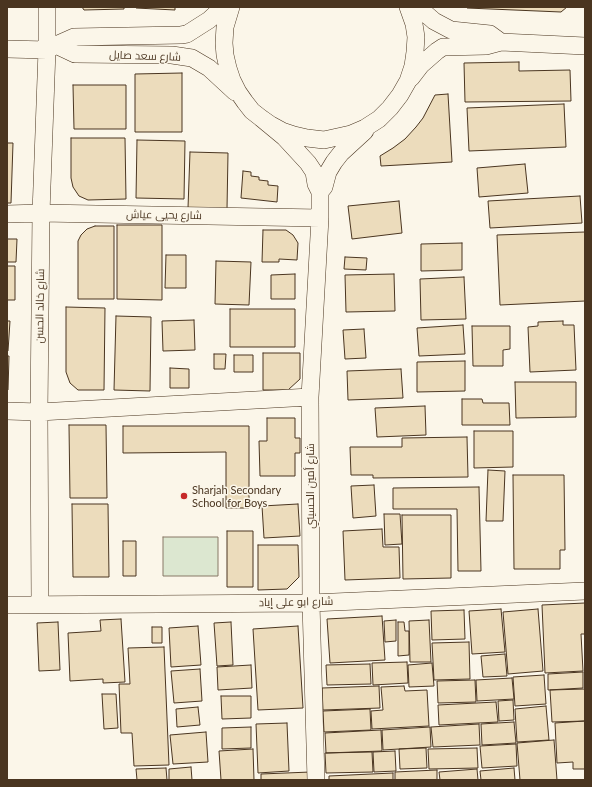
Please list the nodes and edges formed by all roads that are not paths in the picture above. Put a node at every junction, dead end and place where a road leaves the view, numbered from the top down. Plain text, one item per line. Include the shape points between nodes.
1 (47, 7) edge
2 (223, 7) edge
3 (231, 7) edge
4 (408, 7) edge
5 (418, 7) edge
6 (501, 42) junction
7 (585, 46) edge
8 (51, 48) junction
9 (7, 49) edge
10 (407, 84) junction
11 (244, 102) junction
12 (261, 118) junction
13 (379, 119) junction
14 (320, 192) junction
15 (41, 213) junction
16 (7, 214) edge
17 (320, 218) junction
18 (310, 397) junction
19 (7, 411) edge
20 (39, 412) junction
21 (585, 591) edge
22 (311, 603) junction
23 (7, 605) edge
24 (40, 605) junction
25 (316, 780) edge

1 - 8 street, شارع خالد الحسن
2 - 8 street, شارع سعد صايل via 209,20 186,34 74,37
3 - 11 street via 225,27 225,56 232,80
4 - 10 street via 416,37 413,66
5 - 6 street via 434,21 451,30 490,34
6 - 7 street
6 - 10 street via 486,46 443,47 420,66
8 - 9 street, شارع سعد صايل
8 - 11 street, شارع سعد صايل via 75,54 172,55 192,58 209,68
8 - 15 street, شارع خالد الحسن
10 - 13 street
11 - 12 street, شارع سعد صايل
12 - 13 street via 294,135 324,140 351,134
12 - 14 street, شارع أمين الحسيني via 308,162
13 - 14 street, شارع أمين الحسيني via 341,153 328,172
14 - 17 street, شارع أمين الحسيني
15 - 16 street, شارع يحيى عياش
15 - 17 street, شارع يحيى عياش
15 - 20 street, شارع خالد الحسن
17 - 18 street, شارع أمين الحسيني
18 - 20 street
18 - 22 street, شارع أمين الحسيني
19 - 20 street
20 - 24 street, شارع خالد الحسن
21 - 22 street, شارع ابو على إياد
22 - 24 street, شارع ابو على إياد
22 - 25 street, شارع أمين الحسيني
23 - 24 street, شارع ابو على إياد

